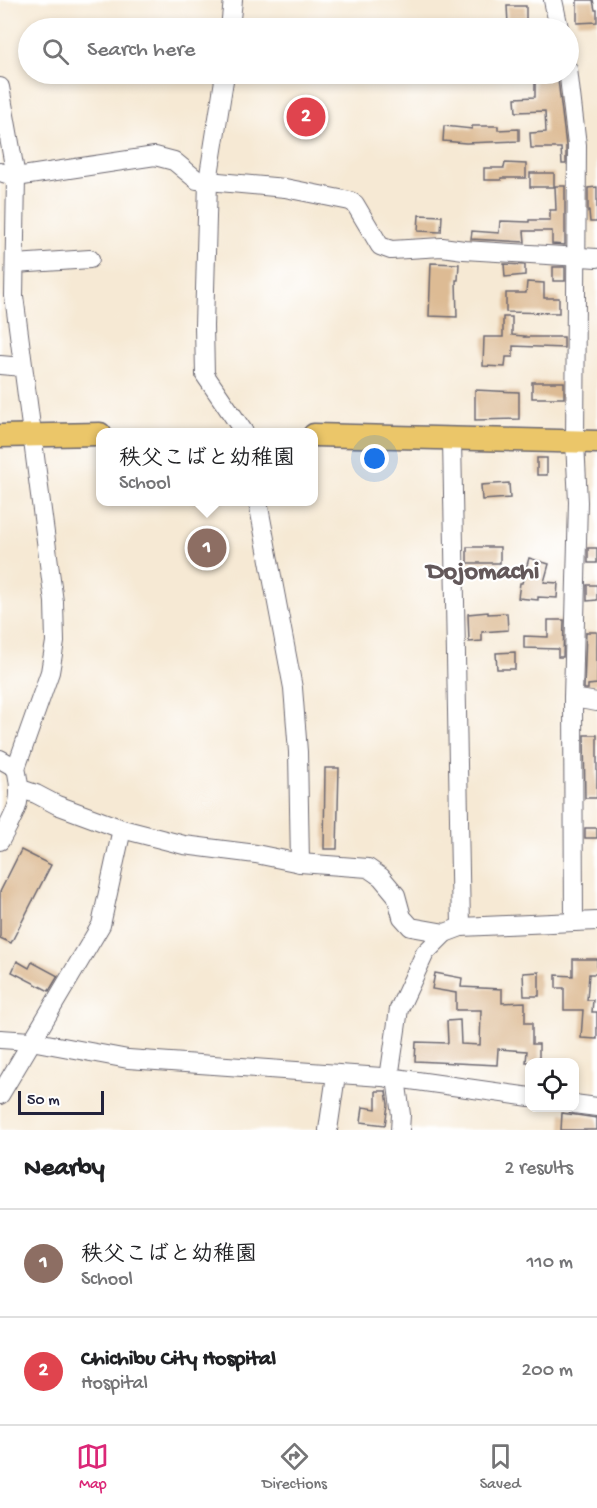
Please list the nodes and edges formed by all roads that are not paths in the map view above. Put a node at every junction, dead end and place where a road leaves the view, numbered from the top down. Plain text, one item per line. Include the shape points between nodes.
1 (233, 0) edge
2 (553, 0) edge
3 (231, 18) edge
4 (557, 18) edge
5 (223, 84) edge
6 (570, 84) edge
7 (0, 87) edge
8 (8, 175) edge
9 (208, 181) junction
10 (575, 258) junction
11 (597, 258) edge
12 (90, 259) dead end
13 (15, 264) junction
14 (7, 286) edge
15 (0, 365) edge
16 (22, 367) junction
17 (241, 428) edge
18 (96, 434) edge
19 (318, 435) edge
20 (0, 436) edge
21 (31, 436) junction
22 (452, 439) junction
23 (586, 442) edge
24 (259, 506) edge
25 (573, 698) junction
26 (597, 702) edge
27 (0, 759) edge
28 (16, 768) junction
29 (21, 789) junction
30 (122, 829) junction
31 (0, 841) edge
32 (300, 863) junction
33 (597, 921) edge
34 (574, 922) junction
35 (453, 930) junction
36 (0, 1039) edge
37 (31, 1041) junction
38 (336, 1075) junction
39 (392, 1078) junction
40 (0, 1095) edge
41 (525, 1096) edge
42 (579, 1105) edge
43 (597, 1107) edge
44 (328, 1130) edge
45 (400, 1130) edge

1 - 3 street
2 - 4 street
5 - 9 street
6 - 10 street via 577,145
7 - 8 street
8 - 9 street via 155,156 174,160 197,180
8 - 13 street
9 - 10 street via 285,188 350,201 380,246 392,250 442,247
9 - 17 street via 205,375
10 - 11 street
10 - 23 street
12 - 13 street
13 - 14 street
14 - 16 street
15 - 16 street
16 - 21 street
18 - 21 main road
19 - 22 main road
20 - 21 main road
21 - 28 street via 54,602 55,642 50,672
22 - 23 main road
22 - 35 street
23 - 25 street via 578,502
24 - 32 street via 293,688
25 - 26 street
25 - 34 street
27 - 28 street
28 - 29 street
29 - 30 street
29 - 31 street via 18,806
30 - 32 street via 184,845
30 - 37 street via 101,925
32 - 35 street via 368,868 396,894 402,917 411,927
33 - 34 street
34 - 35 street
35 - 39 street via 425,953 399,1009
36 - 37 street
37 - 38 street via 128,1059
37 - 40 street
38 - 39 street
38 - 44 street
39 - 41 street
39 - 45 street via 401,1115
42 - 43 street

